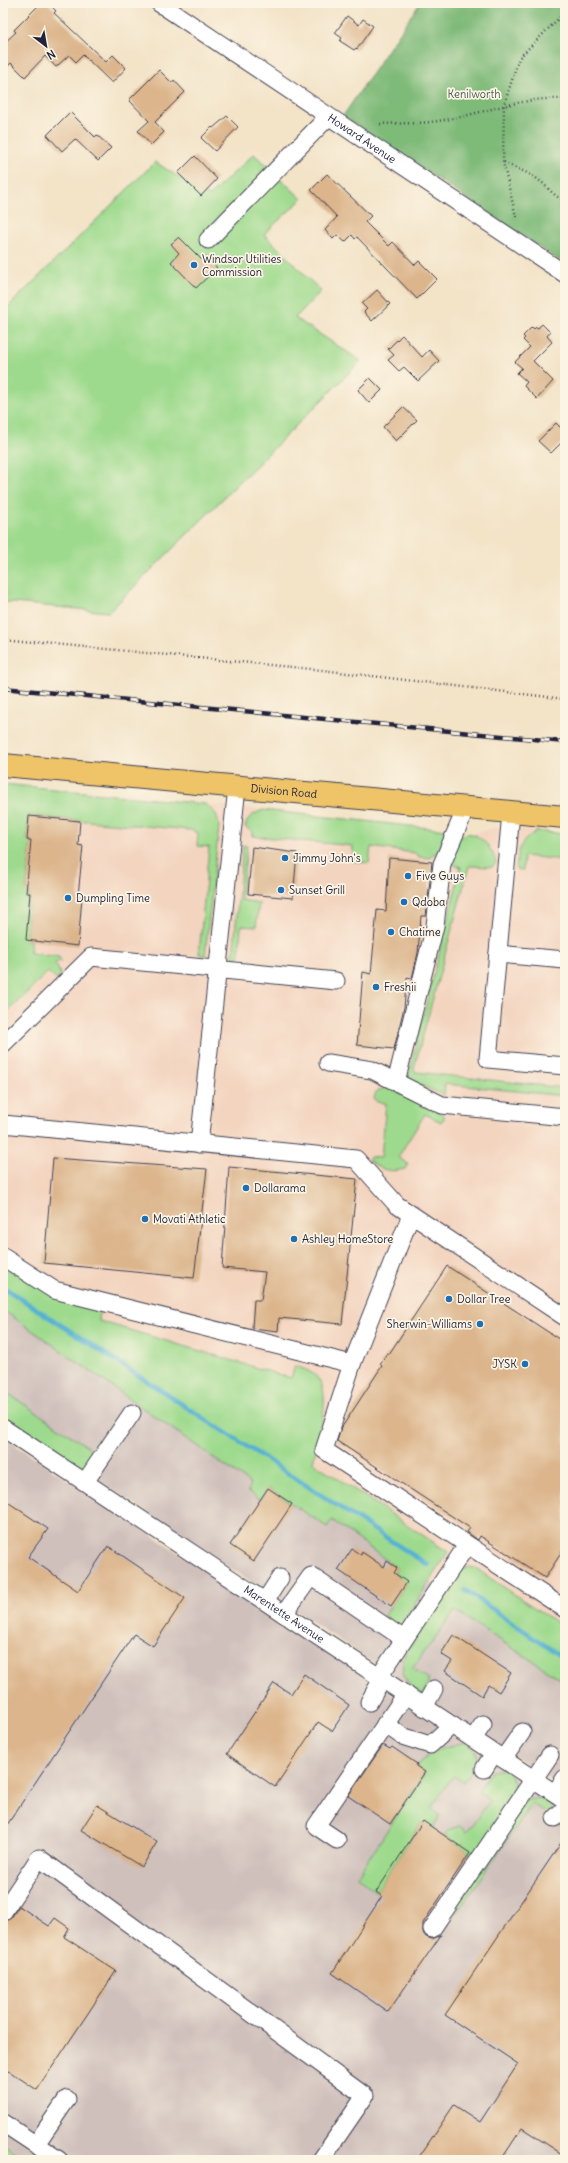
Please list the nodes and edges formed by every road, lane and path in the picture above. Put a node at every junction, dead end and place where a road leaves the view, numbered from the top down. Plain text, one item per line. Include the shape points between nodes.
1 (159, 3) edge
2 (565, 12) edge
3 (565, 99) edge
4 (504, 105) junction
5 (328, 117) junction
6 (380, 124) dead end
7 (503, 162) junction
8 (565, 199) edge
9 (516, 217) dead end
10 (208, 240) dead end
11 (565, 274) edge
12 (3, 639) edge
13 (565, 699) edge
14 (3, 766) edge
15 (237, 787) junction
16 (466, 808) junction
17 (511, 813) junction
18 (565, 818) edge
19 (498, 954) junction
20 (565, 960) edge
21 (218, 969) junction
22 (336, 981) dead end
23 (3, 1044) edge
24 (328, 1063) dead end
25 (565, 1066) edge
26 (396, 1082) junction
27 (565, 1117) edge
28 (3, 1124) edge
29 (199, 1144) junction
30 (411, 1215) junction
31 (3, 1257) edge
32 (565, 1317) edge
33 (352, 1364) junction
34 (132, 1413) dead end
35 (3, 1428) edge
36 (85, 1482) junction
37 (467, 1545) junction
38 (280, 1578) dead end
39 (264, 1601) junction
40 (565, 1609) edge
41 (284, 1614) junction
42 (404, 1639) junction
43 (381, 1678) junction
44 (434, 1689) dead end
45 (406, 1694) junction
46 (369, 1702) dead end
47 (424, 1707) junction
48 (385, 1724) junction
49 (483, 1724) dead end
50 (452, 1725) junction
51 (522, 1732) dead end
52 (473, 1739) junction
53 (550, 1755) dead end
54 (498, 1756) junction
55 (484, 1769) dead end
56 (565, 1778) edge
57 (534, 1779) junction
58 (560, 1796) edge
59 (337, 1840) dead end
60 (3, 1912) edge
61 (432, 1929) dead end
62 (67, 2099) dead end
63 (3, 2122) edge
64 (36, 2144) junction
65 (59, 2160) edge
66 (321, 2160) edge

1 - 5 street, Howard Avenue
2 - 4 path via 519,58
3 - 4 path via 550,98
4 - 6 path via 438,121
4 - 7 path
5 - 10 street
5 - 11 street, Howard Avenue
7 - 8 path via 524,170 556,197
7 - 9 path
12 - 13 path via 322,670
14 - 15 main road, Division Road
15 - 16 main road, Division Road
15 - 21 street
16 - 17 main road, Division Road
16 - 26 street via 442,864 435,926
17 - 18 main road, Division Road
17 - 19 street
19 - 20 street
19 - 25 street via 488,1059
21 - 22 street
21 - 23 street via 91,957
21 - 29 street
24 - 26 street via 372,1070
26 - 27 street via 442,1105
28 - 29 street
29 - 30 street via 356,1159 397,1205
30 - 32 street
30 - 33 street
31 - 33 street via 54,1290
33 - 37 street via 324,1450
34 - 36 street
35 - 36 street, Marentette Avenue
36 - 39 street, Marentette Avenue
37 - 40 street
37 - 42 street
38 - 39 street
39 - 41 street, Marentette Avenue
41 - 42 street via 310,1576
41 - 43 street, Marentette Avenue
42 - 43 street
43 - 45 street, Marentette Avenue
43 - 46 street
44 - 47 street
45 - 47 street, Marentette Avenue
45 - 48 street
47 - 50 street, Marentette Avenue
48 - 50 street via 402,1736 430,1745
48 - 59 street via 316,1826
49 - 52 street
50 - 52 street, Marentette Avenue
51 - 54 street
52 - 54 street, Marentette Avenue
53 - 57 street
54 - 55 street
54 - 57 street, Marentette Avenue
56 - 58 street
57 - 58 street, Marentette Avenue
57 - 61 street
60 - 66 street via 39,1858 365,2096
62 - 64 street
63 - 64 street
64 - 65 street

